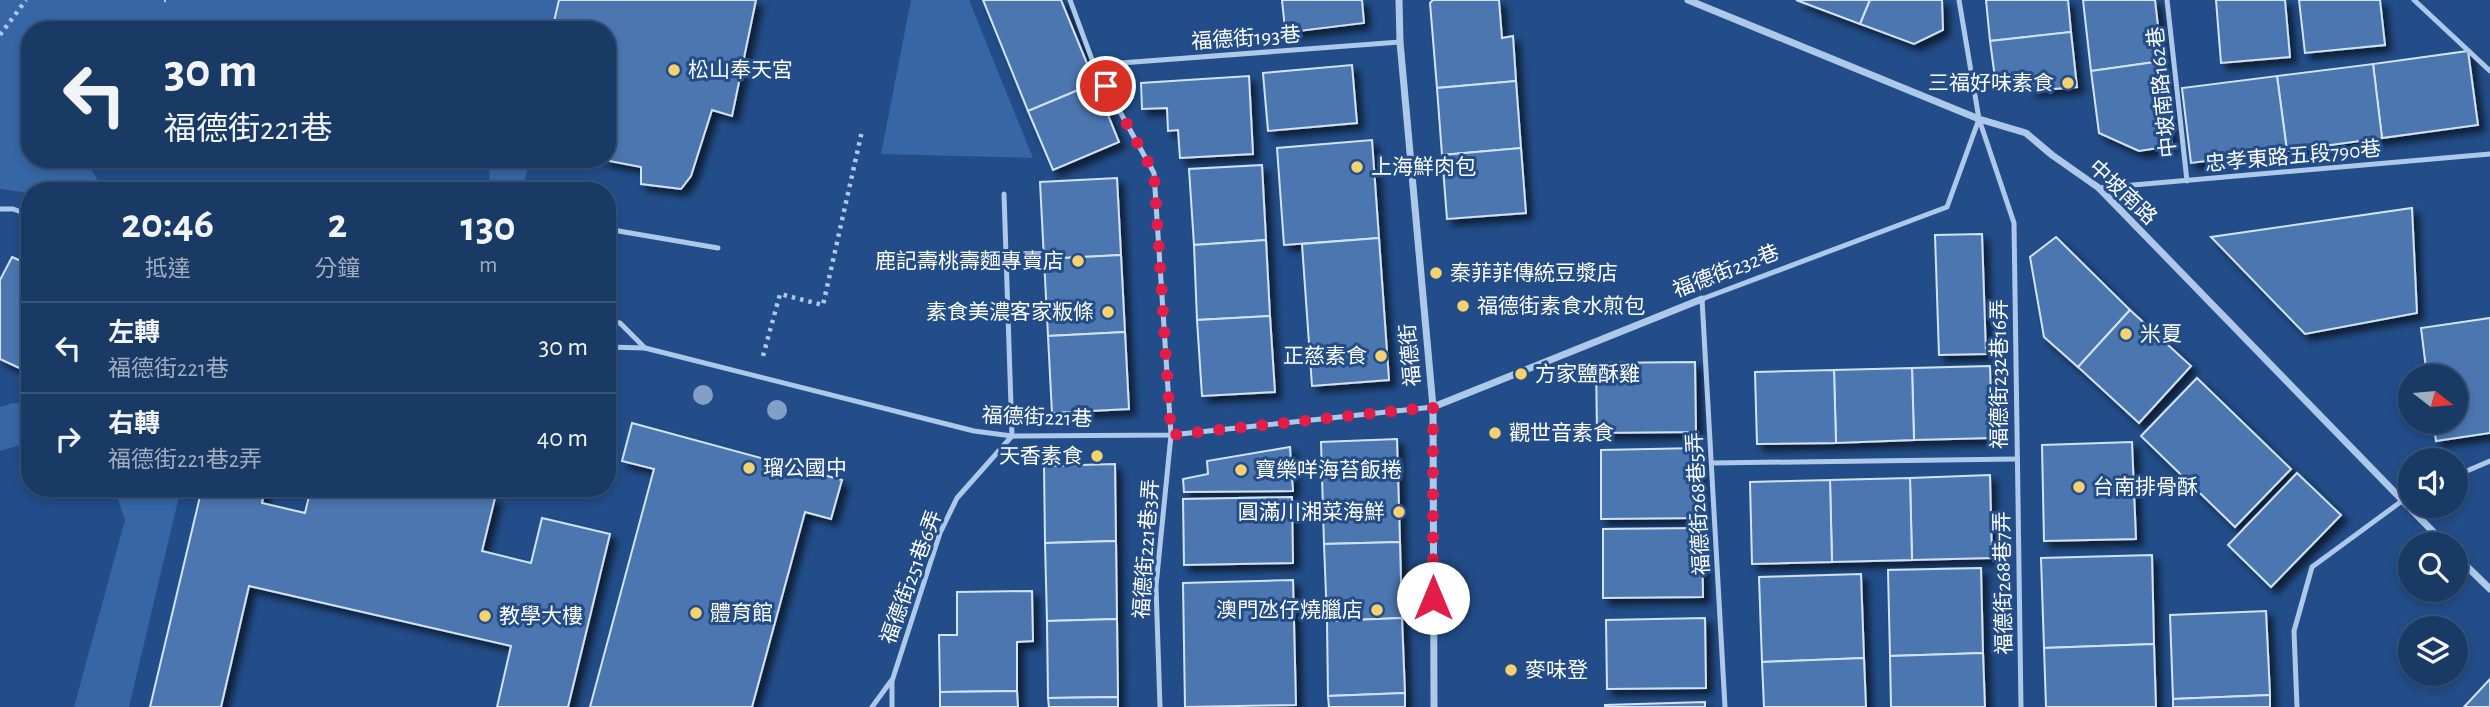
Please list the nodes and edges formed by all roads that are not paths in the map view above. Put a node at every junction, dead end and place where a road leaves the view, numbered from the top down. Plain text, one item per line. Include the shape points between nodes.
1 (1070, 0) edge
2 (1399, 0) edge
3 (1688, 0) edge
4 (1959, 0) edge
5 (2167, 0) edge
6 (2414, 0) edge
7 (1400, 42) junction
8 (1094, 65) junction
9 (2490, 71) edge
10 (1979, 119) junction
11 (2490, 154) edge
12 (2188, 181) junction
13 (2099, 188) junction
14 (1004, 194) dead end
15 (0, 209) edge
16 (21, 212) edge
17 (616, 231) edge
18 (718, 248) dead end
19 (1702, 299) junction
20 (616, 322) edge
21 (616, 347) edge
22 (645, 348) junction
23 (1433, 407) junction
24 (1171, 435) junction
25 (1012, 436) junction
26 (2016, 458) junction
27 (2490, 461) edge
28 (1712, 463) junction
29 (2468, 470) edge
30 (2398, 490) edge
31 (2398, 503) edge
32 (2423, 518) edge
33 (2435, 532) edge
34 (2468, 568) edge
35 (2490, 589) edge
36 (892, 681) junction
37 (872, 707) edge
38 (892, 707) edge
39 (1160, 707) edge
40 (1434, 707) edge
41 (1725, 707) edge
42 (2021, 707) edge
43 (2297, 707) edge

1 - 8 lane, 福德街221巷3弄
2 - 7 street, 福德街
3 - 10 street, 中坡南路
4 - 10 lane, 福德街232巷16弄
5 - 12 lane, 中坡南路162巷
6 - 9 lane
7 - 8 lane, 福德街193巷
7 - 23 street, 福德街
8 - 24 lane, 福德街221巷3弄 via 1154,173
10 - 13 street, 中坡南路 via 2026,133
10 - 19 lane, 福德街232巷 via 1947,207
10 - 26 lane, 福德街232巷16弄 via 2014,223
11 - 12 lane, 忠孝東路五段790巷
12 - 13 lane, 忠孝東路五段790巷
13 - 30 street, 中坡南路 via 2356,454
14 - 25 lane
15 - 16 lane
17 - 18 lane
19 - 23 street, 福德街232巷
19 - 28 lane, 福德街268巷5弄
20 - 22 lane
21 - 22 lane, 福德街221巷
22 - 25 lane, 福德街221巷
23 - 24 lane, 福德街221巷
23 - 40 street, 福德街
24 - 25 lane, 福德街221巷
24 - 39 lane, 福德街221巷3弄 via 1156,586
25 - 36 lane, 福德街251巷6弄 via 957,498 940,533
26 - 28 lane, 福德街232巷16弄
26 - 42 lane, 福德街268巷7弄
27 - 29 lane
28 - 41 lane, 福德街268巷5弄
31 - 43 lane via 2312,567 2294,631
32 - 33 street, 中坡南路
34 - 35 street
36 - 37 lane
36 - 38 lane, 福德街251巷6弄

